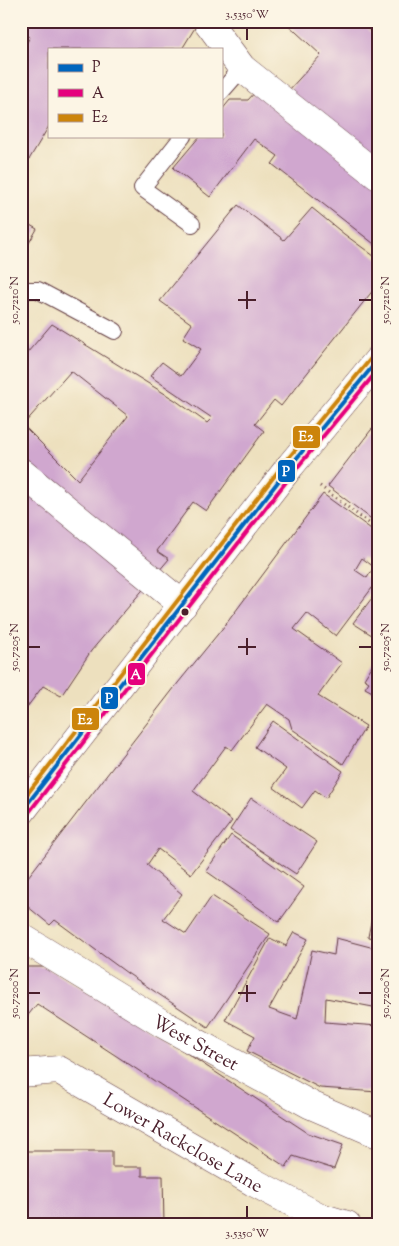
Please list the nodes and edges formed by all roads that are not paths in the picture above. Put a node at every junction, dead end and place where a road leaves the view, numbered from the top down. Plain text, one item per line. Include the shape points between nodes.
1 (207, 21) edge
2 (242, 68) junction
3 (222, 91) edge
4 (181, 138) edge
5 (378, 176) edge
6 (192, 224) dead end
7 (21, 294) edge
8 (115, 331) dead end
9 (373, 376) edge
10 (21, 472) edge
11 (183, 605) junction
12 (21, 812) edge
13 (21, 937) edge
14 (21, 1073) edge
15 (378, 1134) edge
16 (347, 1225) edge

1 - 2 street
2 - 3 lane
2 - 5 street
4 - 6 lane via 142,188
7 - 8 lane via 38,290
9 - 11 street via 291,465
10 - 11 street
11 - 12 street
13 - 15 street, West Street via 181,1034 311,1105
14 - 16 street, Lower Rackclose Lane via 59,1070 253,1182 320,1217

